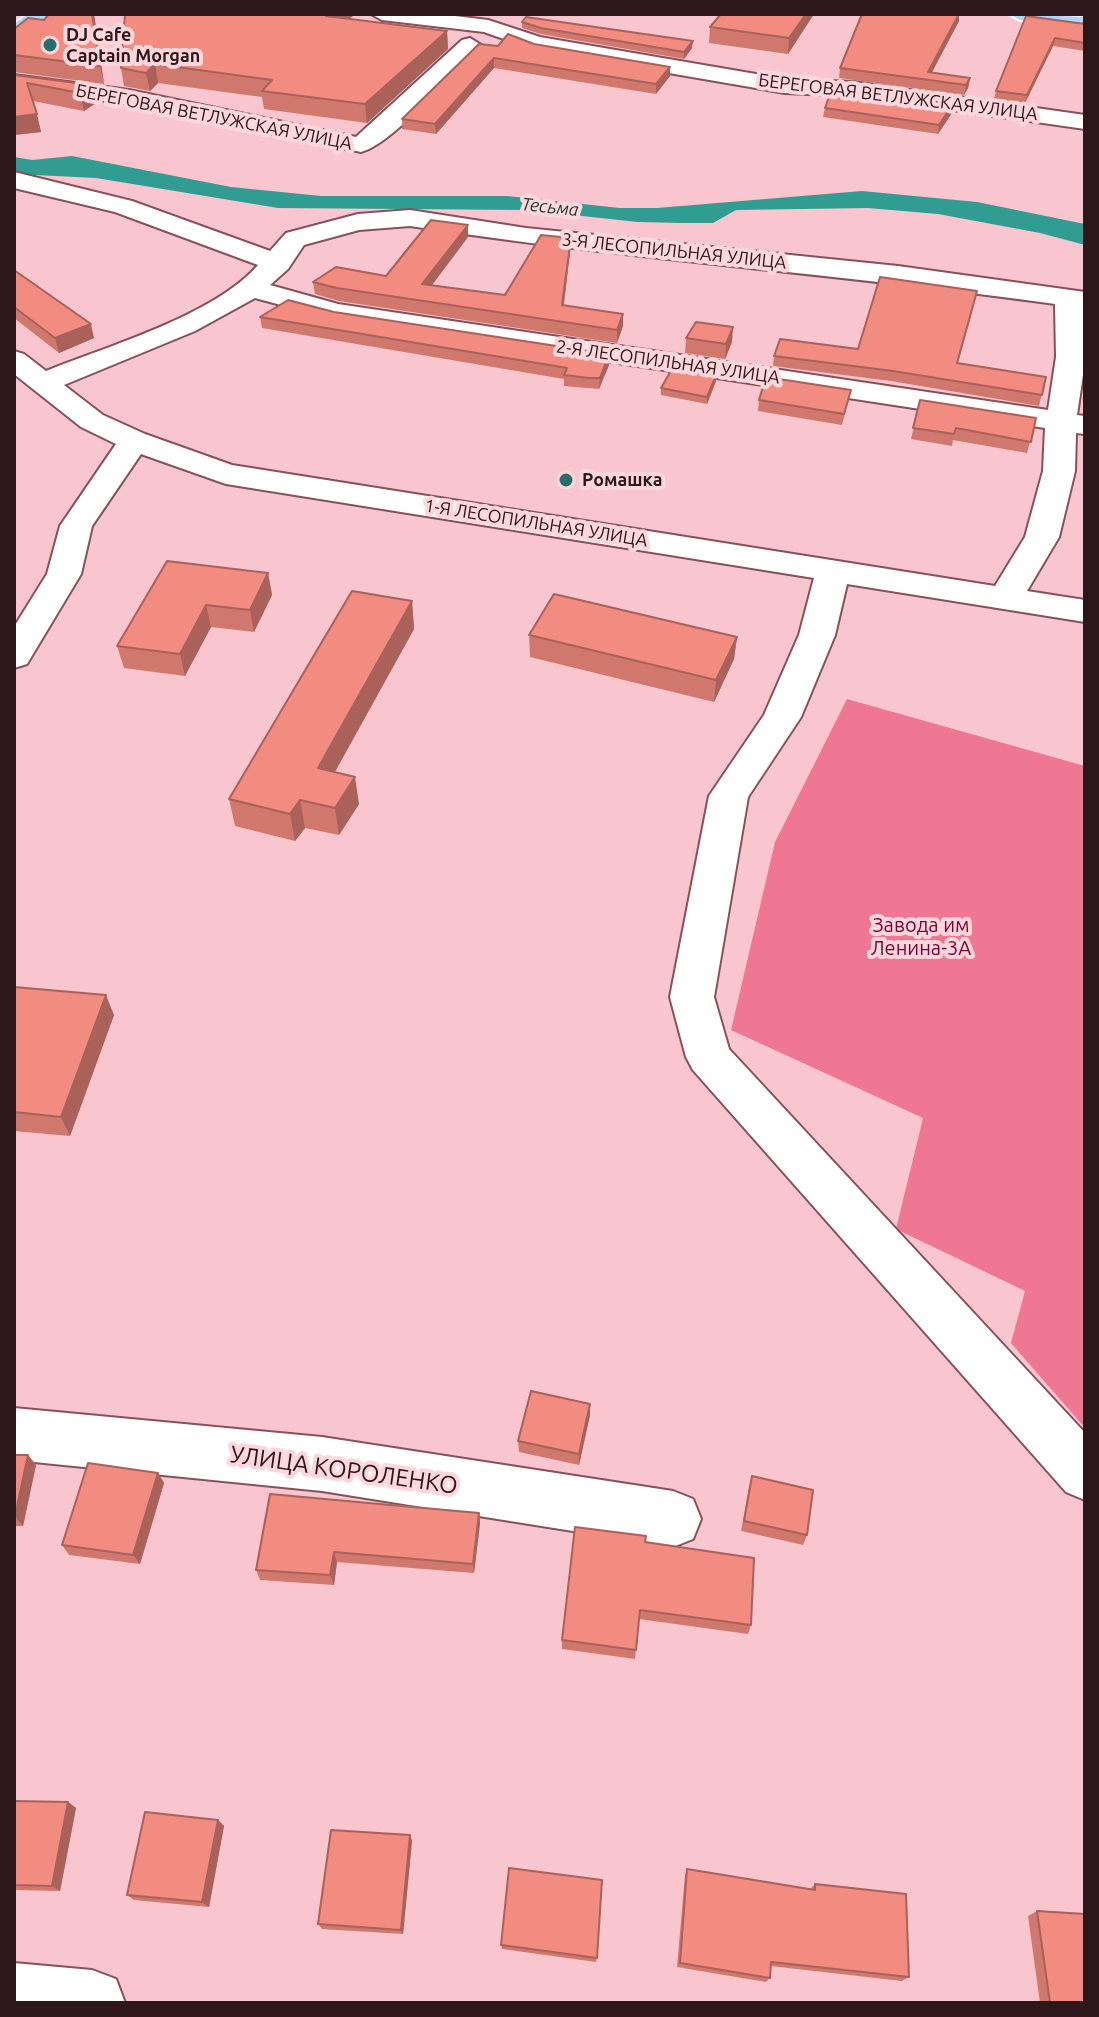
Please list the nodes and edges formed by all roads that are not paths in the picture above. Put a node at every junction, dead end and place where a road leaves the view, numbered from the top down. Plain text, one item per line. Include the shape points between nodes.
1 (42, 14) edge
2 (382, 14) edge
3 (1020, 14) edge
4 (495, 20) edge
5 (1085, 23) edge
6 (14, 34) edge
7 (470, 45) dead end
8 (14, 82) edge
9 (1085, 122) edge
10 (14, 180) edge
11 (278, 263) junction
12 (252, 289) junction
13 (1077, 299) edge
14 (14, 360) edge
15 (42, 383) junction
16 (1073, 423) edge
17 (134, 441) junction
18 (833, 570) junction
19 (1006, 597) junction
20 (1085, 611) edge
21 (14, 656) edge
22 (14, 1434) edge
23 (1085, 1473) edge
24 (673, 1519) dead end
25 (14, 1996) edge
26 (92, 2003) edge

1 - 6 main road
2 - 4 street, БЕРЕГОВАЯ ВЕТЛУЖСКАЯ УЛИЦА
3 - 5 main road
4 - 9 street, БЕРЕГОВАЯ ВЕТЛУЖСКАЯ УЛИЦА via 535,43 785,86 869,91
7 - 8 street, БЕРЕГОВАЯ ВЕТЛУЖСКАЯ УЛИЦА via 392,123 361,145 129,97
10 - 11 street via 123,206
11 - 12 street, 3-Я ЛЕСОПИЛЬНАЯ УЛИЦА
11 - 13 street, 3-Я ЛЕСОПИЛЬНАЯ УЛИЦА via 295,239 358,222 410,218
12 - 15 street, 3-Я ЛЕСОПИЛЬНАЯ УЛИЦА via 185,325
12 - 16 street, 2-Я ЛЕСОПИЛЬНАЯ УЛИЦА via 336,312
13 - 16 street via 1071,357
14 - 15 street, 1-Я ЛЕСОПИЛЬНАЯ УЛИЦА
15 - 17 street, 1-Я ЛЕСОПИЛЬНАЯ УЛИЦА via 92,421
16 - 19 street via 1042,537
17 - 18 street, 1-Я ЛЕСОПИЛЬНАЯ УЛИЦА via 226,474
17 - 21 street via 76,526 64,574
18 - 19 street, 1-Я ЛЕСОПИЛЬНАЯ УЛИЦА
18 - 23 street via 817,635 782,717 729,796 692,997 709,1057
19 - 20 street, 1-Я ЛЕСОПИЛЬНАЯ УЛИЦА
22 - 24 street, УЛИЦА КОРОЛЕНКО via 322,1464
25 - 26 street

